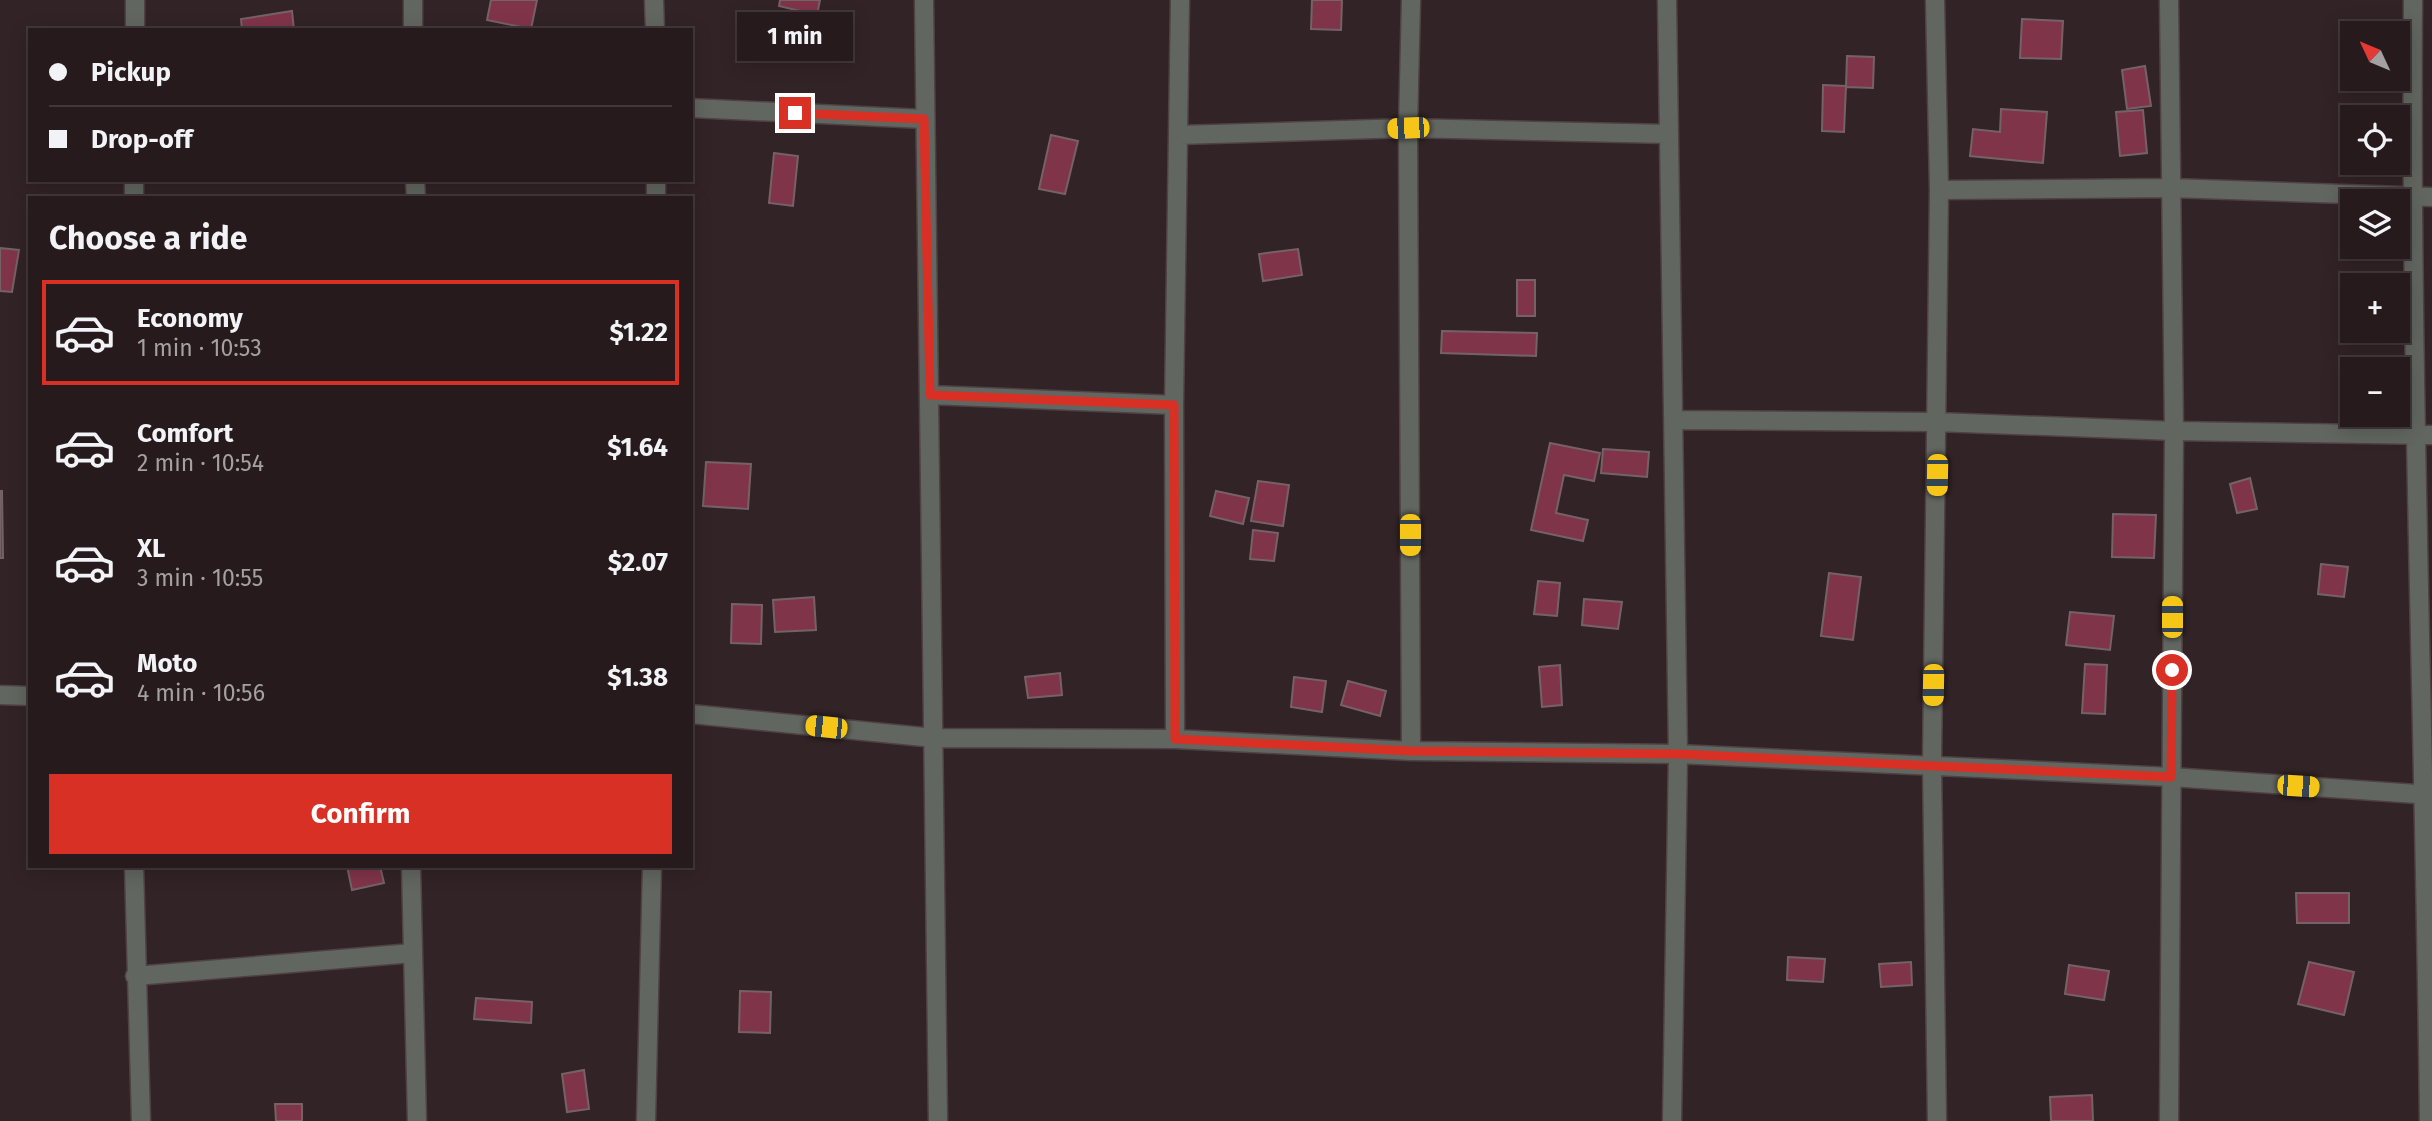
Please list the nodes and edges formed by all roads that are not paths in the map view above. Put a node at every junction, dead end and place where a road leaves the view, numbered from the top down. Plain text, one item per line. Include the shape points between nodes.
1 (135, 0) edge
2 (413, 0) edge
3 (654, 0) edge
4 (924, 0) edge
5 (1180, 0) edge
6 (1410, 0) edge
7 (1667, 0) edge
8 (1935, 0) edge
9 (2169, 0) edge
10 (2413, 0) edge
11 (135, 28) edge
12 (413, 28) edge
13 (655, 28) edge
14 (693, 107) edge
15 (924, 119) junction
16 (1408, 128) junction
17 (1669, 134) junction
18 (1179, 135) junction
19 (2171, 188) junction
20 (1939, 190) junction
21 (2412, 196) junction
22 (2432, 197) edge
23 (930, 395) junction
24 (1174, 405) junction
25 (1675, 420) junction
26 (1937, 422) junction
27 (2174, 431) junction
28 (2425, 435) edge
29 (0, 695) edge
30 (28, 696) edge
31 (693, 714) edge
32 (934, 738) junction
33 (1175, 739) junction
34 (1411, 751) junction
35 (1678, 754) junction
36 (1932, 764) junction
37 (2171, 777) junction
38 (2429, 794) edge
39 (134, 868) edge
40 (411, 868) edge
41 (652, 868) edge
42 (413, 953) junction
43 (135, 975) junction
44 (141, 1121) edge
45 (417, 1121) edge
46 (646, 1121) edge
47 (938, 1121) edge
48 (1672, 1121) edge
49 (1937, 1121) edge
50 (2169, 1121) edge
51 (2429, 1121) edge

1 - 11 street
2 - 12 street
3 - 13 street
4 - 15 street
5 - 18 street
6 - 16 street
7 - 17 street
8 - 20 street
9 - 19 street
10 - 21 street
14 - 15 street
15 - 23 street
16 - 17 street
16 - 18 street
16 - 34 street
17 - 25 street
18 - 24 street
19 - 20 street
19 - 21 street
19 - 27 street
20 - 26 street
21 - 22 street
21 - 28 street
23 - 24 street
23 - 32 street
24 - 33 street
25 - 26 street
25 - 35 street
26 - 27 street
26 - 36 street
27 - 28 street
27 - 37 street
28 - 38 street
29 - 30 street
31 - 32 street
32 - 33 street
32 - 47 street
33 - 34 street
34 - 35 street
35 - 36 street
35 - 48 street
36 - 37 street
36 - 49 street
37 - 38 street
37 - 50 street
38 - 51 street
39 - 43 street
40 - 42 street
41 - 46 street
42 - 43 street
42 - 45 street
43 - 44 street

